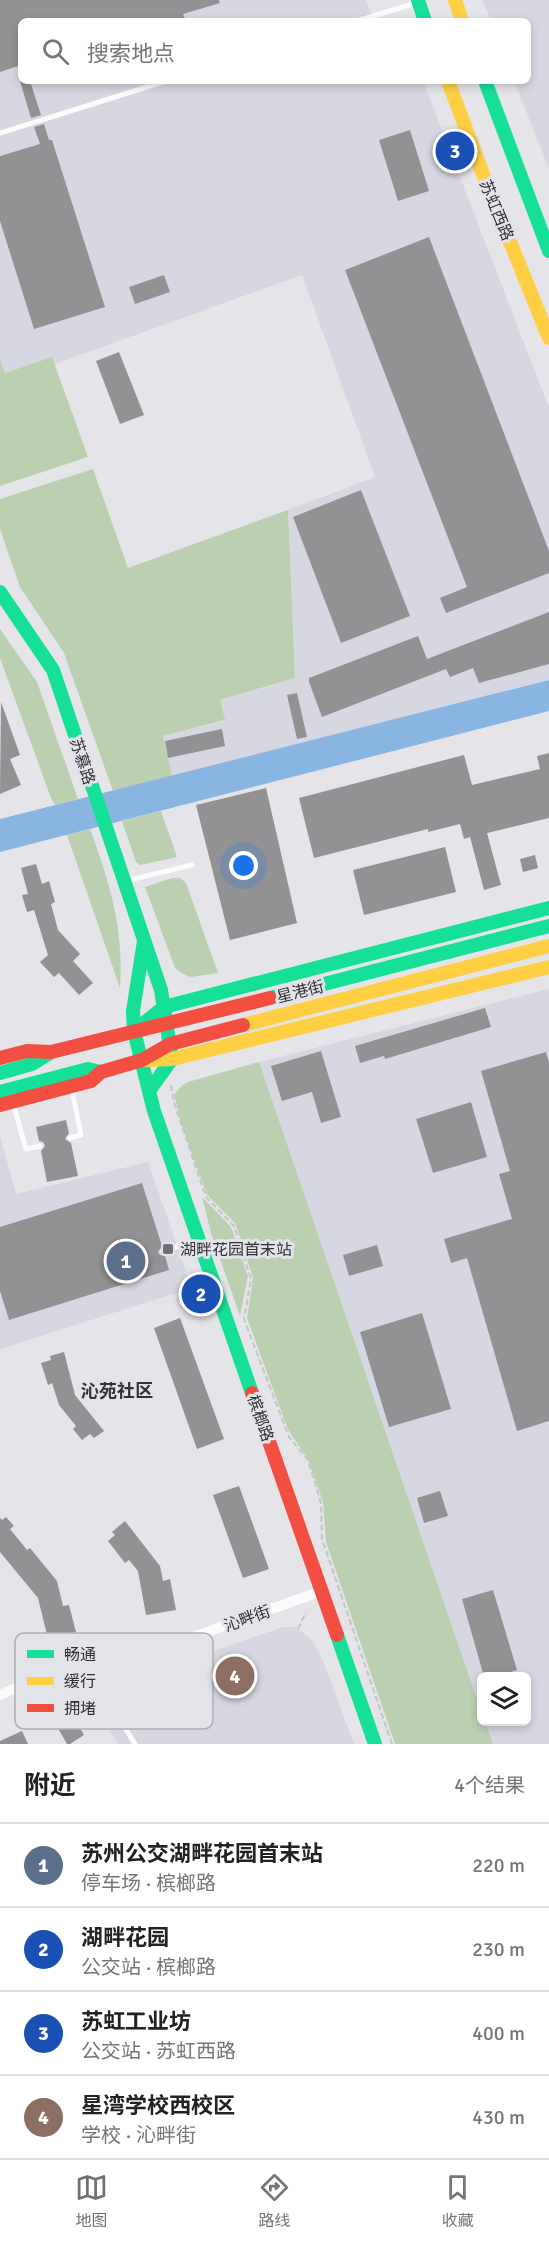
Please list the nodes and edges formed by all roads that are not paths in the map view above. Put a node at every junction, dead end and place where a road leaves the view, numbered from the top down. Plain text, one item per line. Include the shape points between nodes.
1 (454, 0) edge
2 (420, 1) edge
3 (366, 18) edge
4 (424, 18) edge
5 (461, 18) edge
6 (156, 84) edge
7 (449, 84) edge
8 (486, 84) edge
9 (0, 133) edge
10 (549, 251) edge
11 (549, 338) edge
12 (0, 592) edge
13 (192, 865) dead end
14 (123, 881) junction
15 (549, 908) edge
16 (549, 926) edge
17 (144, 941) junction
18 (549, 946) edge
19 (549, 967) edge
20 (164, 1008) junction
21 (167, 1024) junction
22 (134, 1031) junction
23 (170, 1044) junction
24 (51, 1052) junction
25 (0, 1058) edge
26 (172, 1059) junction
27 (142, 1060) junction
28 (0, 1072) edge
29 (101, 1072) junction
30 (72, 1086) junction
31 (148, 1091) junction
32 (0, 1092) edge
33 (6, 1103) edge
34 (70, 1138) dead end
35 (40, 1146) dead end
36 (199, 1240) junction
37 (163, 1251) dead end
38 (321, 1592) junction
39 (203, 1633) edge
40 (15, 1688) edge
41 (0, 1695) edge
42 (126, 1729) edge
43 (135, 1744) edge
44 (375, 1744) edge

1 - 5 main road
2 - 3 lane
2 - 4 main road
6 - 9 lane
7 - 11 main road, 苏虹西路
8 - 10 main road, 苏虹西路
12 - 14 main road, 苏慕路 via 53,670
13 - 14 lane
14 - 17 main road, 苏慕路
15 - 20 main road
16 - 21 main road, 星港街
17 - 20 main road, 苏慕路
17 - 22 main road, 苏慕路
18 - 23 main road, 星港街
19 - 26 main road
20 - 21 main road, 苏慕路
20 - 22 main road
21 - 22 main road, 星港街
21 - 23 main road, 苏慕路
22 - 24 main road, 星港街
22 - 27 main road, 苏慕路
23 - 26 main road, 苏慕路
23 - 27 main road, 星港街
24 - 25 main road, 星港街 via 27,1051
24 - 28 main road, 星港街 via 32,1064
26 - 27 main road
26 - 31 main road
27 - 29 main road, 星港街
27 - 31 main road, 苏慕路
29 - 30 main road, 星港街 via 91,1082
29 - 32 main road, 星港街 via 88,1069
30 - 33 main road, 星港街
30 - 34 lane via 81,1135
31 - 36 main road, 槟榔路
33 - 35 lane via 26,1149
36 - 37 lane
36 - 38 main road, 槟榔路
38 - 39 street, 沁畔街
38 - 44 main road, 槟榔路
40 - 41 street, 沁畔街
42 - 43 lane

